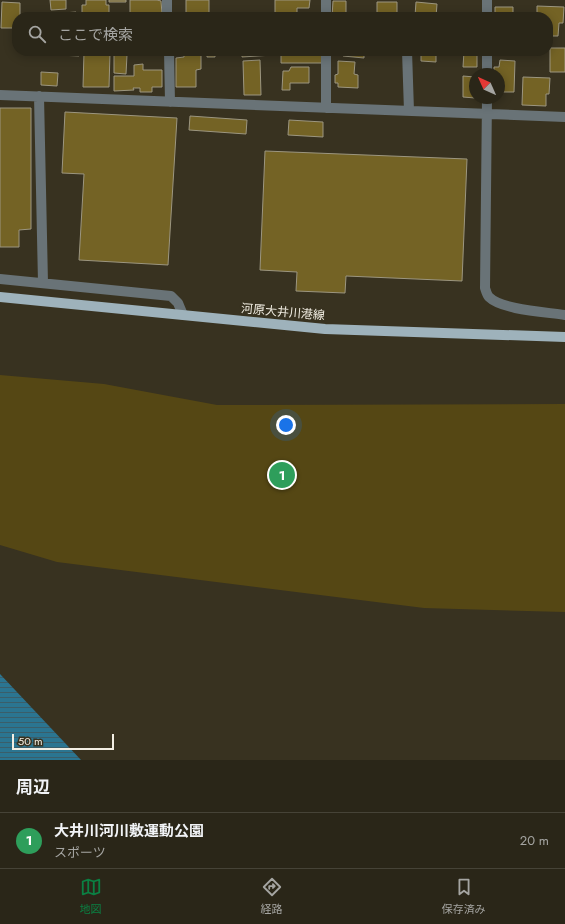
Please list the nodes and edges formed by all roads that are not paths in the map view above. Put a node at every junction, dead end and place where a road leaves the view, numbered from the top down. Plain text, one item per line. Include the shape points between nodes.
1 (167, 0) edge
2 (326, 0) edge
3 (487, 0) edge
4 (167, 12) edge
5 (326, 12) edge
6 (487, 12) edge
7 (169, 56) edge
8 (326, 56) edge
9 (407, 56) edge
10 (487, 56) edge
11 (487, 68) edge
12 (0, 95) edge
13 (39, 96) junction
14 (170, 102) junction
15 (488, 104) edge
16 (326, 108) junction
17 (409, 111) junction
18 (488, 114) junction
19 (565, 117) edge
20 (0, 279) edge
21 (43, 283) junction
22 (0, 298) edge
23 (183, 315) junction
24 (565, 315) edge
25 (565, 337) edge

1 - 4 street
2 - 5 street
3 - 6 street
7 - 14 street
8 - 16 street
9 - 17 street
10 - 11 street
12 - 13 street
13 - 14 street
13 - 21 street
14 - 16 street
15 - 18 street
16 - 17 street
17 - 18 street
18 - 19 street
18 - 24 street via 485,288 488,296 498,304
20 - 21 street
21 - 23 street via 171,296 178,303
22 - 23 main road, 河原大井川港線
23 - 25 main road, 河原大井川港線 via 326,329

